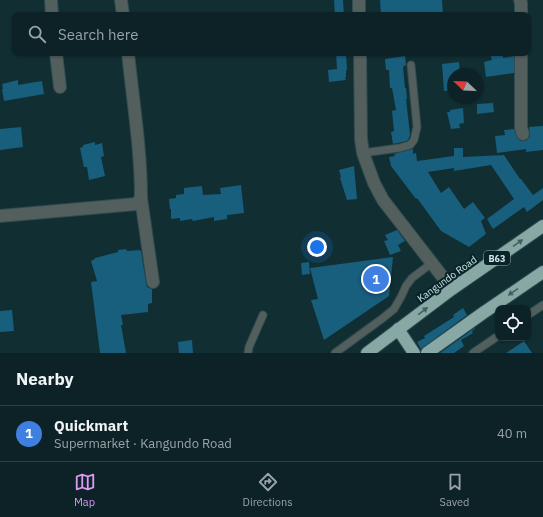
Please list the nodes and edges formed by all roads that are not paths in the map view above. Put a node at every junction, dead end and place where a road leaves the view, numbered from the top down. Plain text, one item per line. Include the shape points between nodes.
1 (51, 0) edge
2 (121, 0) edge
3 (359, 0) edge
4 (520, 0) edge
5 (52, 12) edge
6 (123, 12) edge
7 (359, 12) edge
8 (521, 12) edge
9 (56, 56) edge
10 (128, 56) edge
11 (360, 56) edge
12 (521, 56) edge
13 (411, 65) dead end
14 (60, 87) dead end
15 (523, 134) dead end
16 (363, 153) junction
17 (141, 198) junction
18 (0, 216) edge
19 (543, 226) edge
20 (432, 263) junction
21 (543, 272) edge
22 (153, 282) dead end
23 (452, 290) junction
24 (543, 305) edge
25 (531, 313) edge
26 (263, 316) dead end
27 (398, 329) junction
28 (495, 338) edge
29 (373, 351) edge
30 (248, 353) edge
31 (335, 353) edge
32 (414, 353) edge
33 (428, 353) edge
34 (473, 353) edge

1 - 5 street
2 - 6 street
3 - 7 street
4 - 8 street
9 - 14 street
10 - 17 street via 139,150
11 - 16 street via 360,139
12 - 15 street
13 - 16 lane via 417,128 414,140 410,145 399,148
16 - 20 street via 383,200
17 - 18 street via 136,204
17 - 22 street
23 -> 19 highway, Kangundo Road / B63
20 - 23 street
20 - 31 lane via 412,278 394,309
21 -> 33 highway
27 -> 23 highway, Kangundo Road / B63
24 - 25 lane
26 - 30 lane
27 - 29 highway, Kangundo Road / B63
27 - 32 highway
28 - 34 lane

